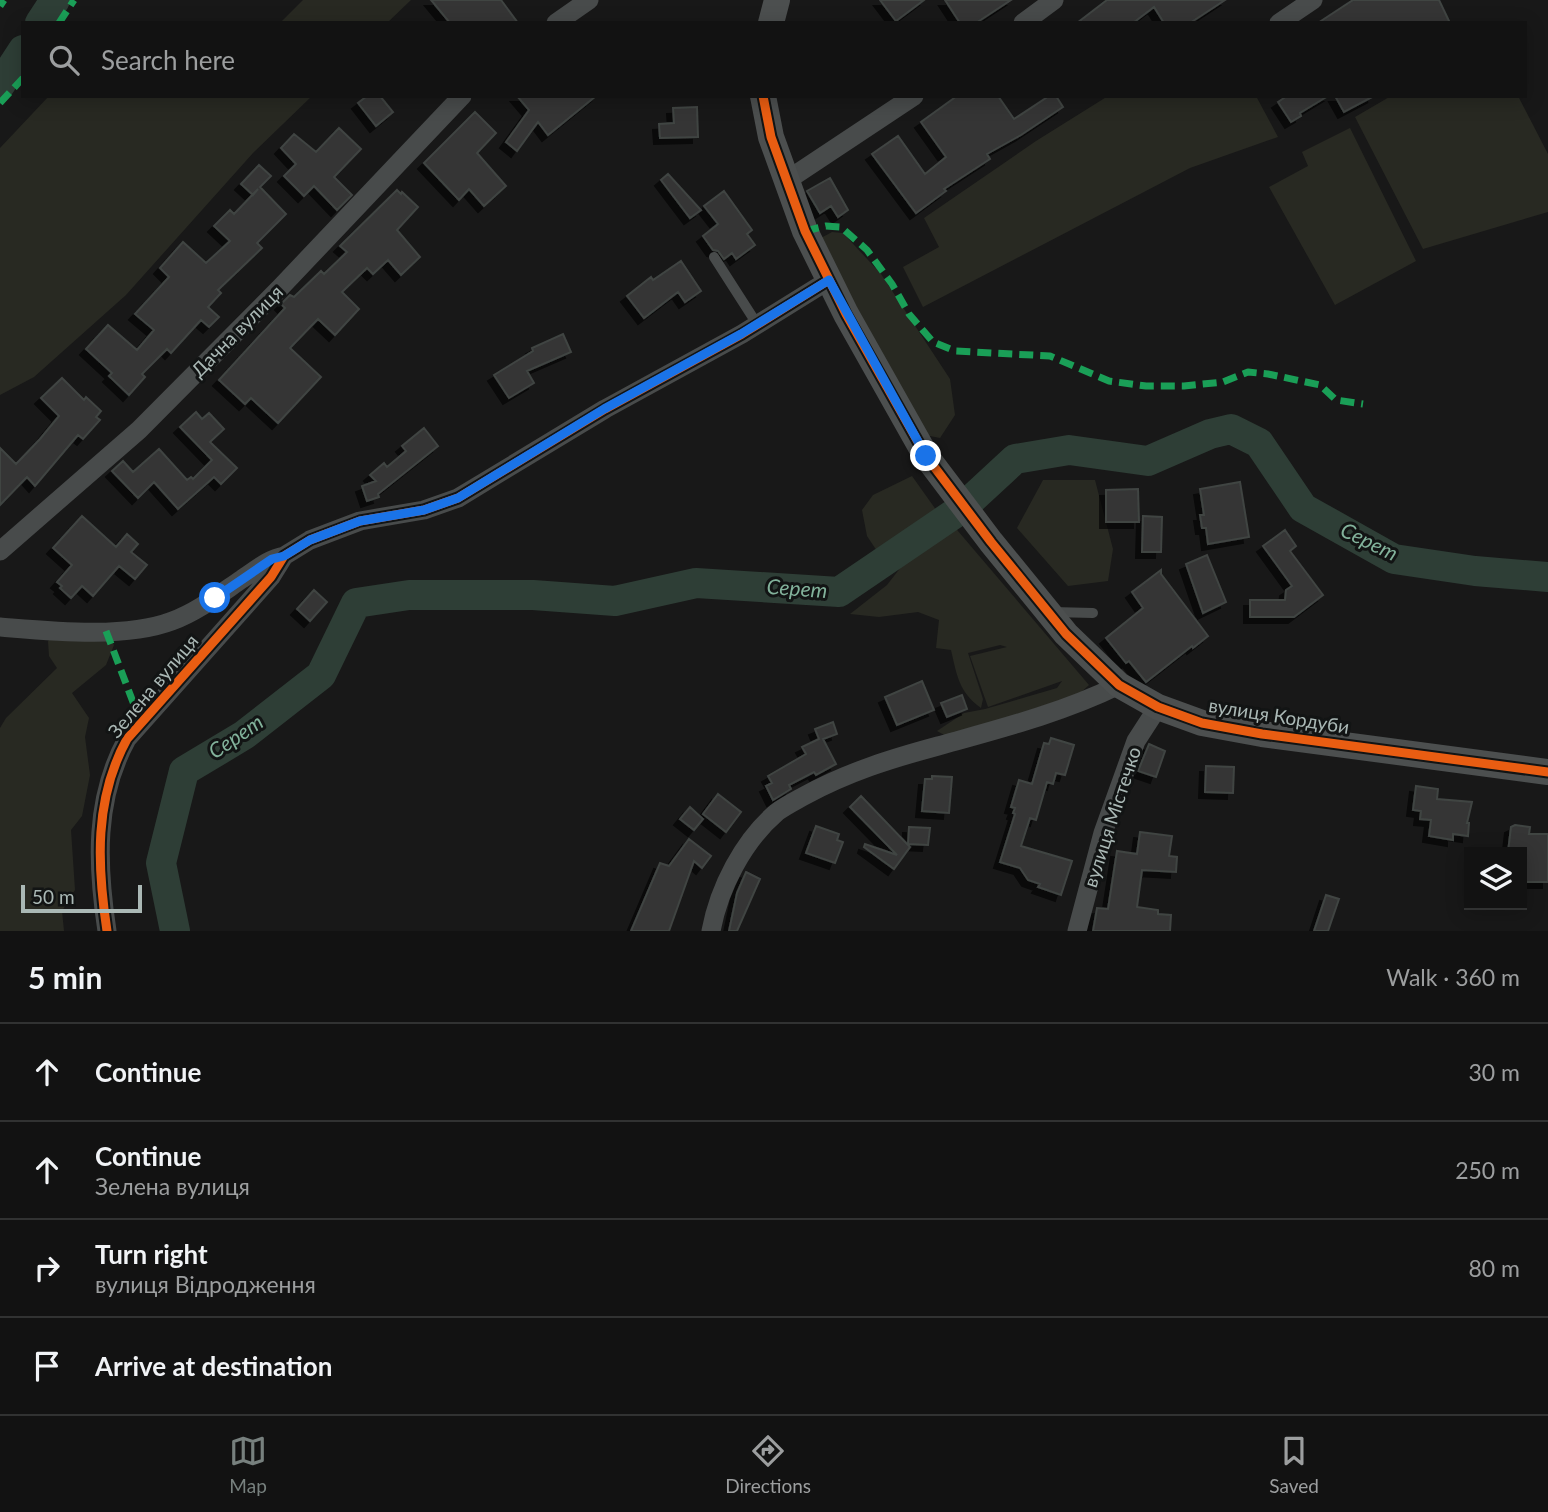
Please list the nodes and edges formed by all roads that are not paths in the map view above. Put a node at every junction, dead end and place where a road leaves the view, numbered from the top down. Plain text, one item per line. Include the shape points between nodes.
1 (589, 0) edge
2 (777, 0) edge
3 (1054, 0) edge
4 (1313, 0) edge
5 (559, 21) edge
6 (772, 21) edge
7 (1026, 21) edge
8 (1282, 21) edge
9 (460, 98) edge
10 (763, 98) edge
11 (911, 98) edge
12 (786, 181) junction
13 (714, 257) dead end
14 (829, 280) junction
15 (757, 324) junction
16 (0, 551) edge
17 (284, 556) junction
18 (1048, 612) junction
19 (1093, 612) dead end
20 (0, 627) edge
21 (1119, 685) junction
22 (1158, 708) junction
23 (1548, 772) edge
24 (107, 931) edge
25 (711, 931) edge
26 (1077, 931) edge

1 - 5 street
2 - 6 street
3 - 7 street
4 - 8 street
9 - 16 street, Дачна вулиця via 139,430
10 - 12 street, вулиця Кордуби
11 - 12 street
12 - 14 street, вулиця Кордуби
13 - 15 lane
14 - 15 street, Зелена вулиця
14 - 18 street, вулиця Кордуби via 926,456
15 - 17 street, Зелена вулиця via 458,498 424,510 360,521 310,540
17 - 20 street via 172,621 83,632
17 - 24 street, Зелена вулиця via 271,577 127,739 116,760 99,848
18 - 19 lane
18 - 21 street, вулиця Кордуби
21 - 22 street, вулиця Кордуби
21 - 25 street via 1084,702 873,764 779,810 758,830 730,875
22 - 23 street, вулиця Кордуби via 1202,723 1262,734
22 - 26 street, вулиця Містечко via 1136,740 1103,833

